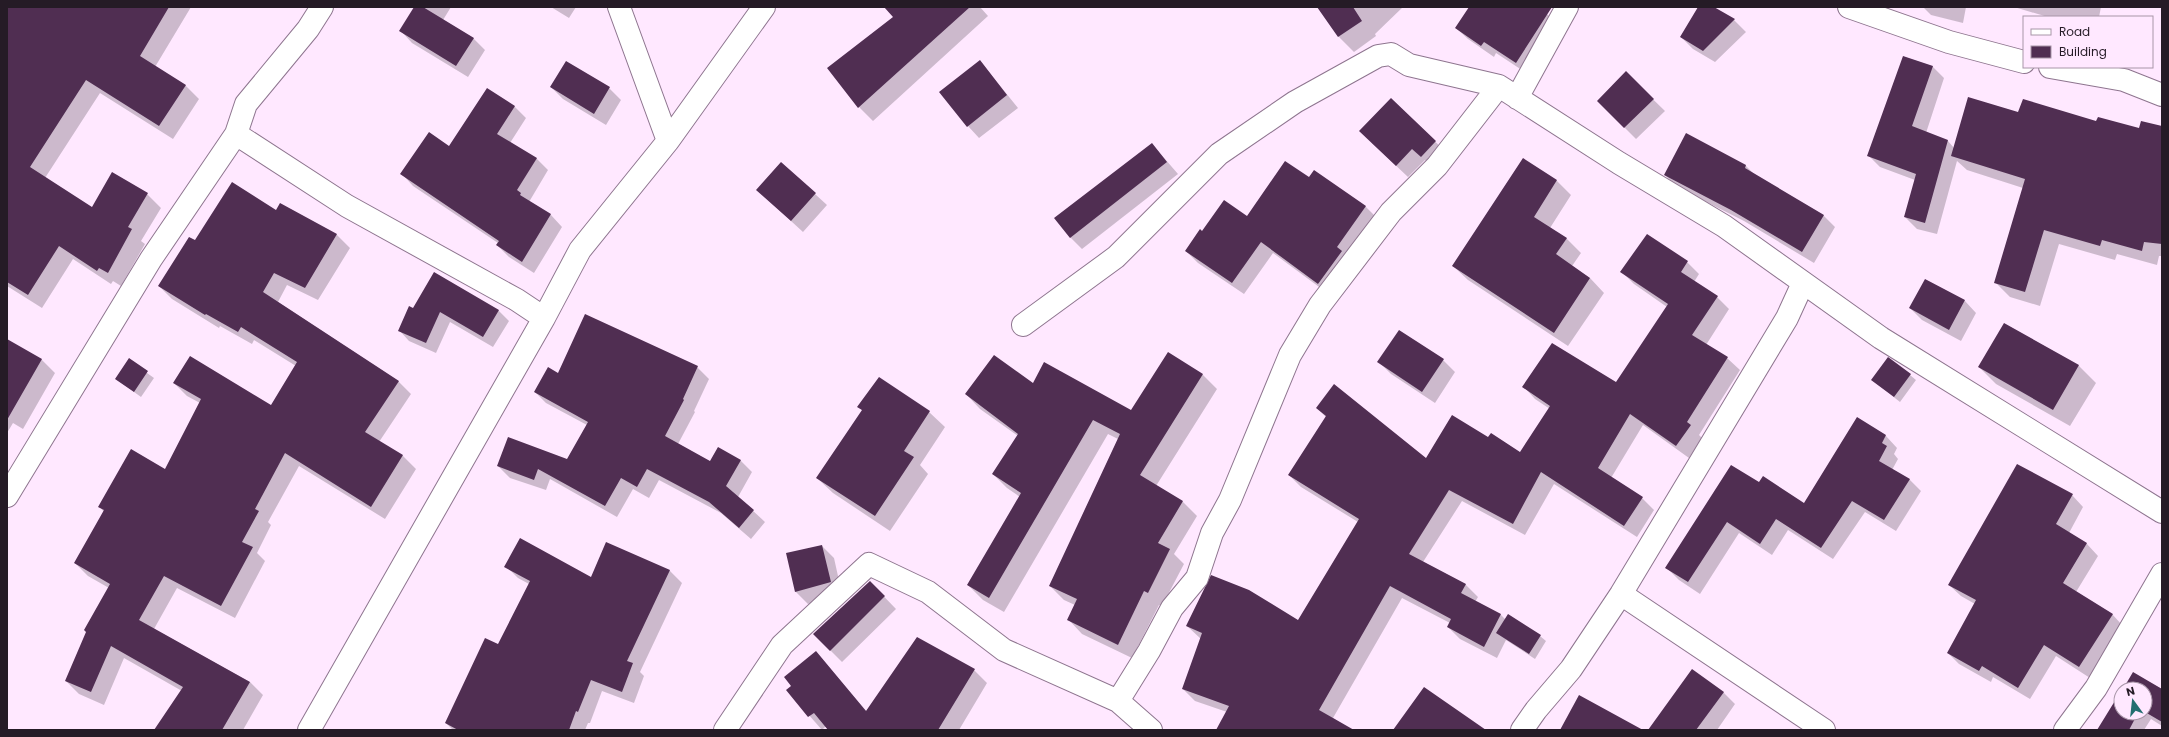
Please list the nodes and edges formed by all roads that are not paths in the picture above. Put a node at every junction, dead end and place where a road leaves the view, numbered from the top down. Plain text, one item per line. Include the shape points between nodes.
1 (322, 7) edge
2 (619, 7) edge
3 (764, 7) edge
4 (1567, 7) edge
5 (1849, 7) edge
6 (2023, 62) edge
7 (2056, 68) edge
8 (1499, 86) junction
9 (2162, 95) edge
10 (1517, 98) junction
11 (236, 134) junction
12 (668, 142) junction
13 (1803, 283) junction
14 (544, 318) junction
15 (1023, 325) dead end
16 (7, 496) edge
17 (2162, 512) edge
18 (2162, 574) edge
19 (1621, 594) junction
20 (1118, 700) junction
21 (309, 730) edge
22 (725, 730) edge
23 (1151, 730) edge
24 (1522, 730) edge
25 (1824, 730) edge
26 (2065, 730) edge

1 - 11 street via 308,29 246,104
2 - 12 street
3 - 12 street
4 - 10 street
5 - 6 street via 1949,42
7 - 9 street via 2124,80
8 - 10 street
8 - 15 street via 1409,65 1391,54 1378,56 1295,102 1219,154 1116,257
8 - 20 street via 1437,166 1391,212 1320,305 1290,355 1230,500 1212,533 1197,578 1172,608
10 - 13 street via 1724,226
11 - 14 street via 347,206 517,300
11 - 16 street via 151,259
12 - 14 street via 580,250
13 - 17 street via 1881,338
13 - 19 street via 1787,318
14 - 21 street
18 - 26 street via 2096,688
19 - 24 street via 1571,668
19 - 25 street
20 - 22 street via 1004,650 928,592 869,564 782,644
20 - 23 street

